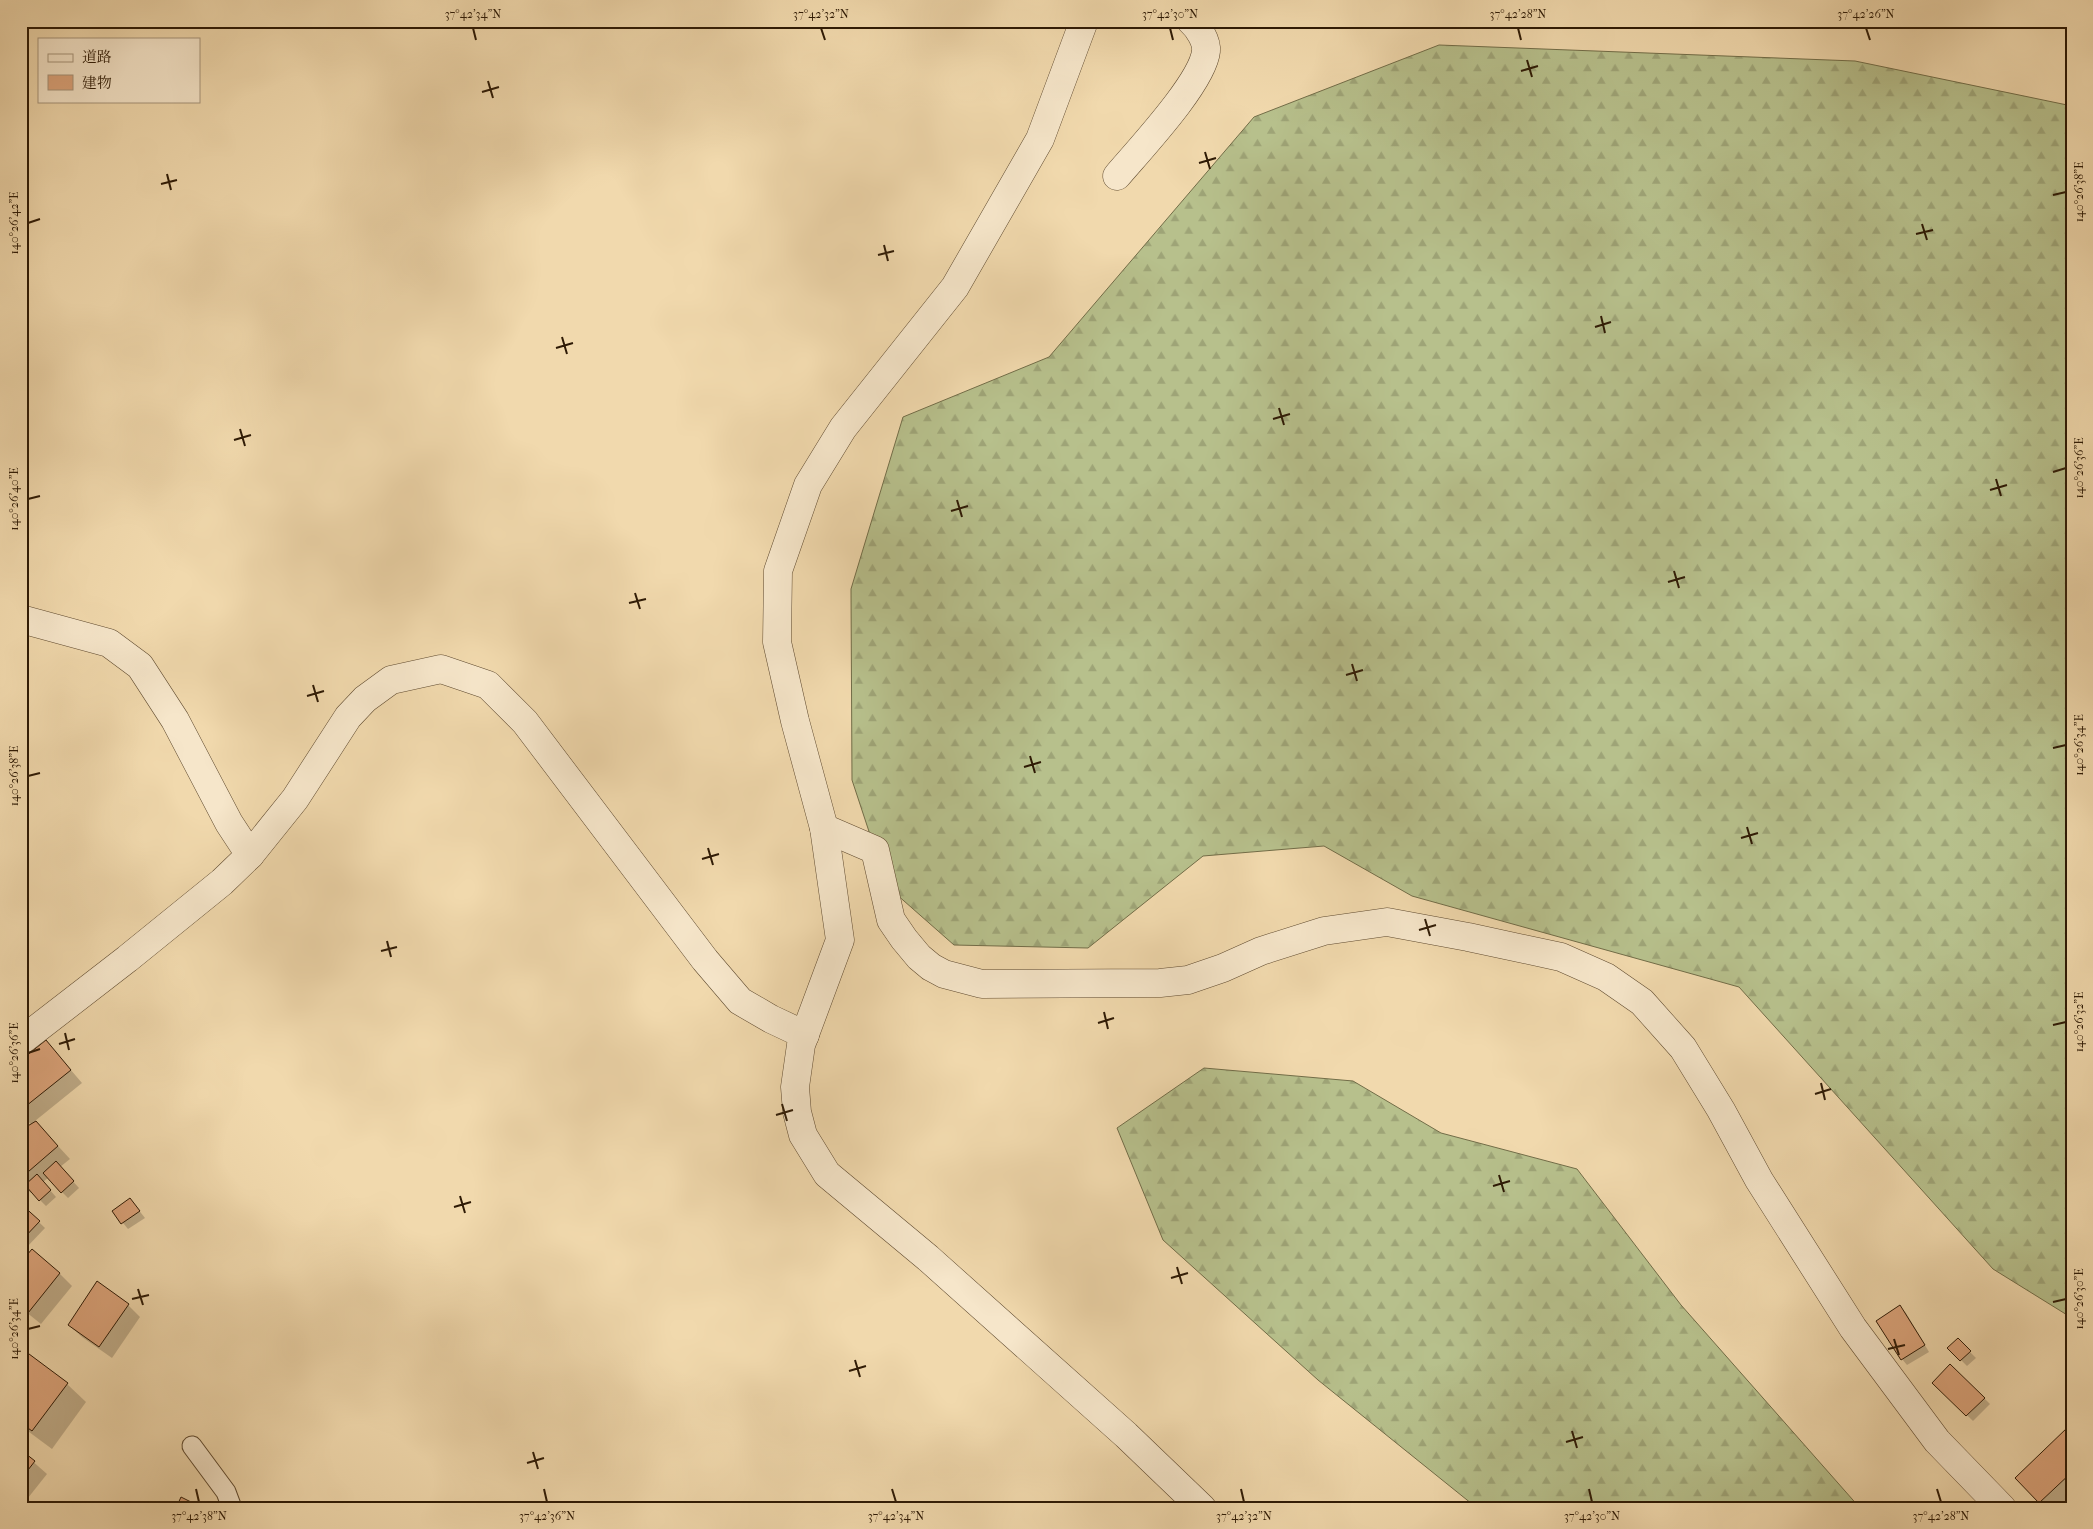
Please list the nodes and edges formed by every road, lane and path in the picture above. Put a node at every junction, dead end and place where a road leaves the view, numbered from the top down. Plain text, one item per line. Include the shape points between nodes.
1 (1084, 21) edge
2 (1191, 21) edge
3 (1117, 176) dead end
4 (21, 619) edge
5 (824, 828) junction
6 (250, 855) junction
7 (805, 1034) junction
8 (21, 1041) edge
9 (192, 1446) dead end
10 (232, 1508) edge
11 (1202, 1508) edge
12 (2002, 1508) edge

1 - 5 street via 1040,139 955,287 843,428 808,485 778,571 777,642
2 - 3 street via 1198,27 1207,49 1202,68 1167,117
4 - 6 street via 109,643 140,666 175,720 229,823
5 - 7 street via 840,940
5 - 12 street via 875,850 892,920 919,957 944,974 982,984 1188,980 1324,931 1387,922 1560,957 1606,977 1642,1002 1683,1048 1758,1180 1853,1328 1937,1441
6 - 7 street via 295,800 348,717 366,699 391,680 441,669 488,685 525,722 740,1000
6 - 8 street via 127,960
7 - 11 street via 795,1087 797,1112 803,1135 827,1174 928,1258 1126,1435
9 - 10 lane via 226,1492

